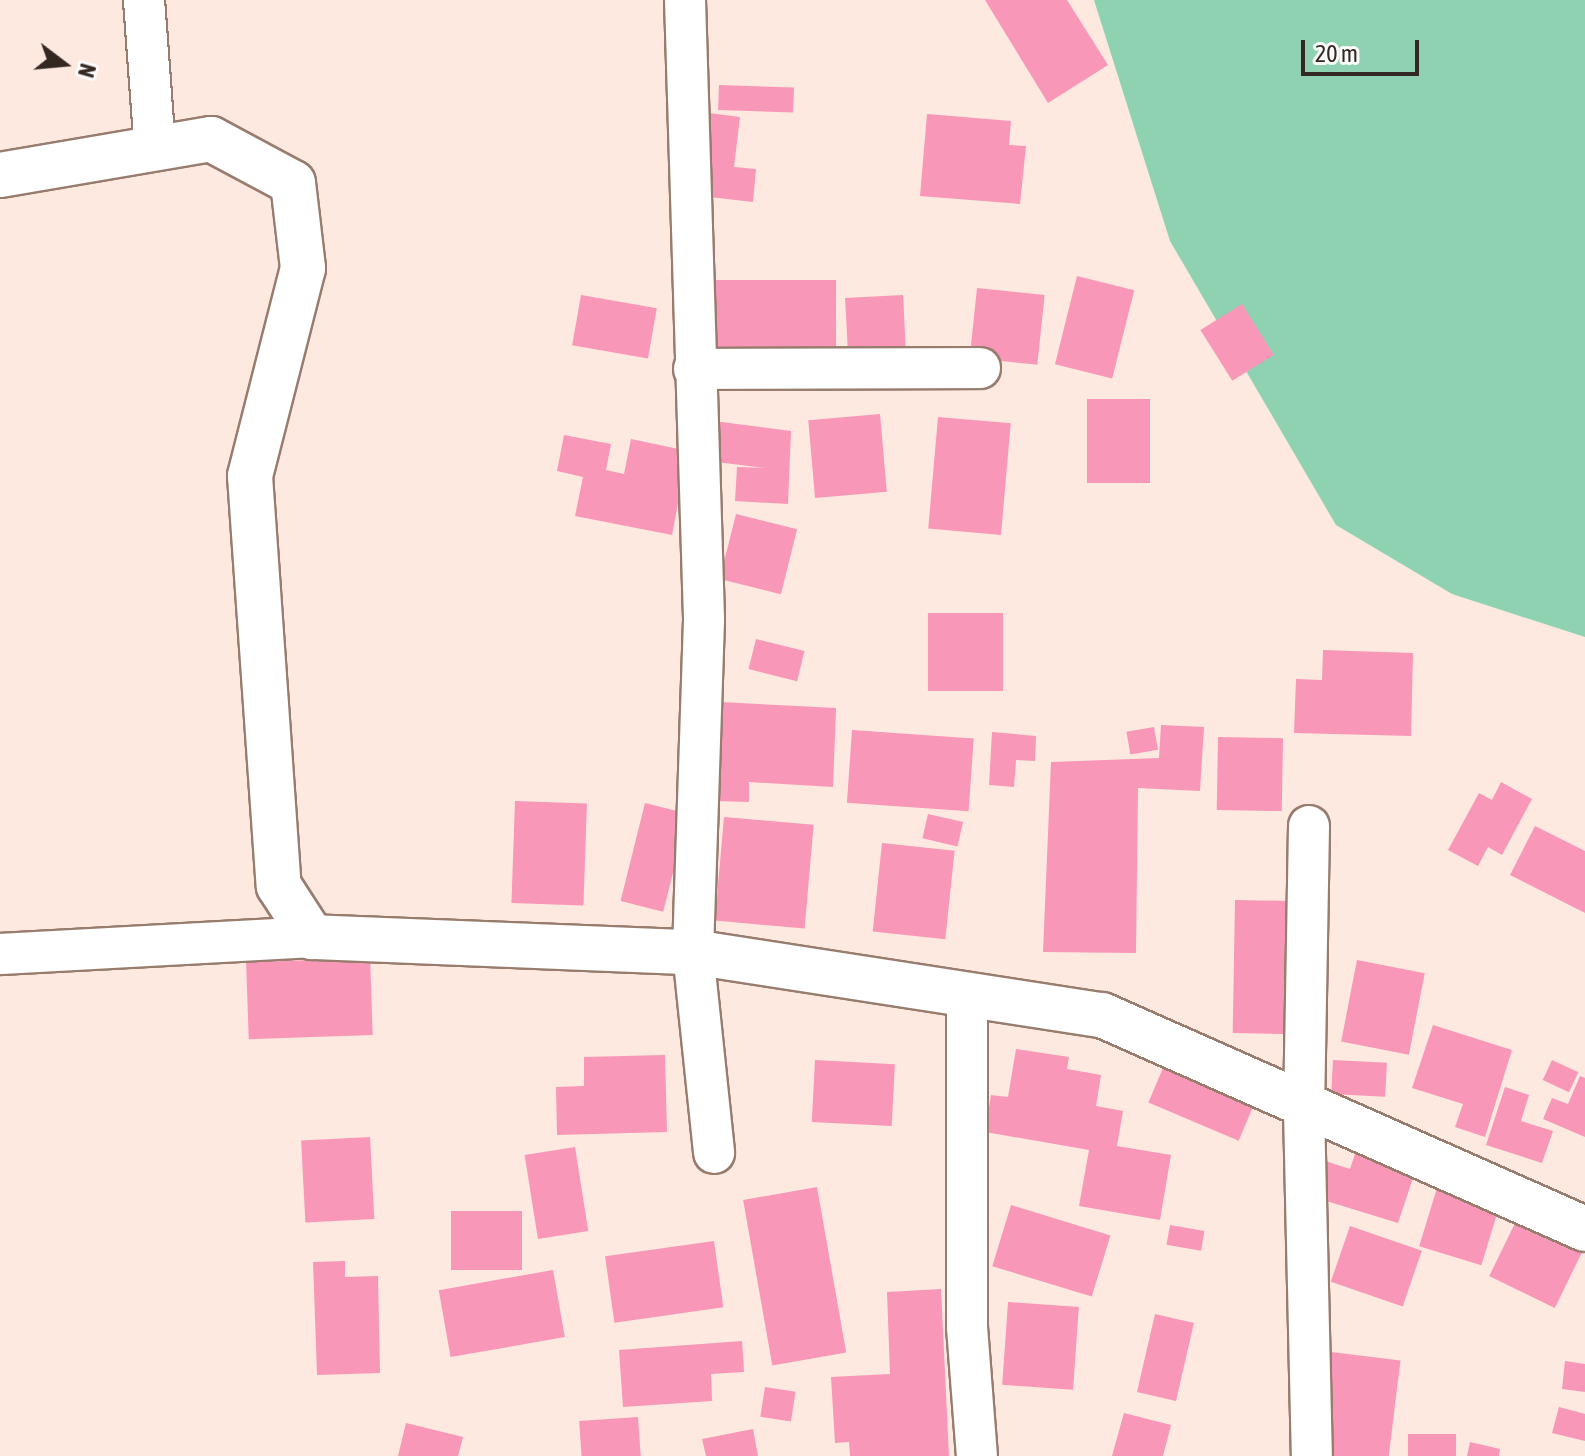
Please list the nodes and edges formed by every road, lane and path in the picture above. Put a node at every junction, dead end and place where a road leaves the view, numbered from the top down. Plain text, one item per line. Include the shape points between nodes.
1 (144, 0) edge
2 (685, 0) edge
3 (155, 149) junction
4 (0, 175) edge
5 (980, 368) dead end
6 (694, 369) junction
7 (1309, 826) dead end
8 (312, 937) junction
9 (693, 952) junction
10 (0, 954) edge
11 (967, 993) junction
12 (1304, 1110) junction
13 (714, 1153) dead end
14 (1585, 1229) edge
15 (977, 1456) edge
16 (1312, 1456) edge

1 - 3 street
2 - 6 street
3 - 4 street
3 - 8 street via 211,139 293,183 303,268 250,476 279,886
5 - 6 street
6 - 9 street via 704,620
7 - 12 street
8 - 9 street
8 - 10 street
9 - 11 street
9 - 13 street
11 - 12 street via 1102,1015
11 - 15 street via 967,1327
12 - 14 street
12 - 16 street

